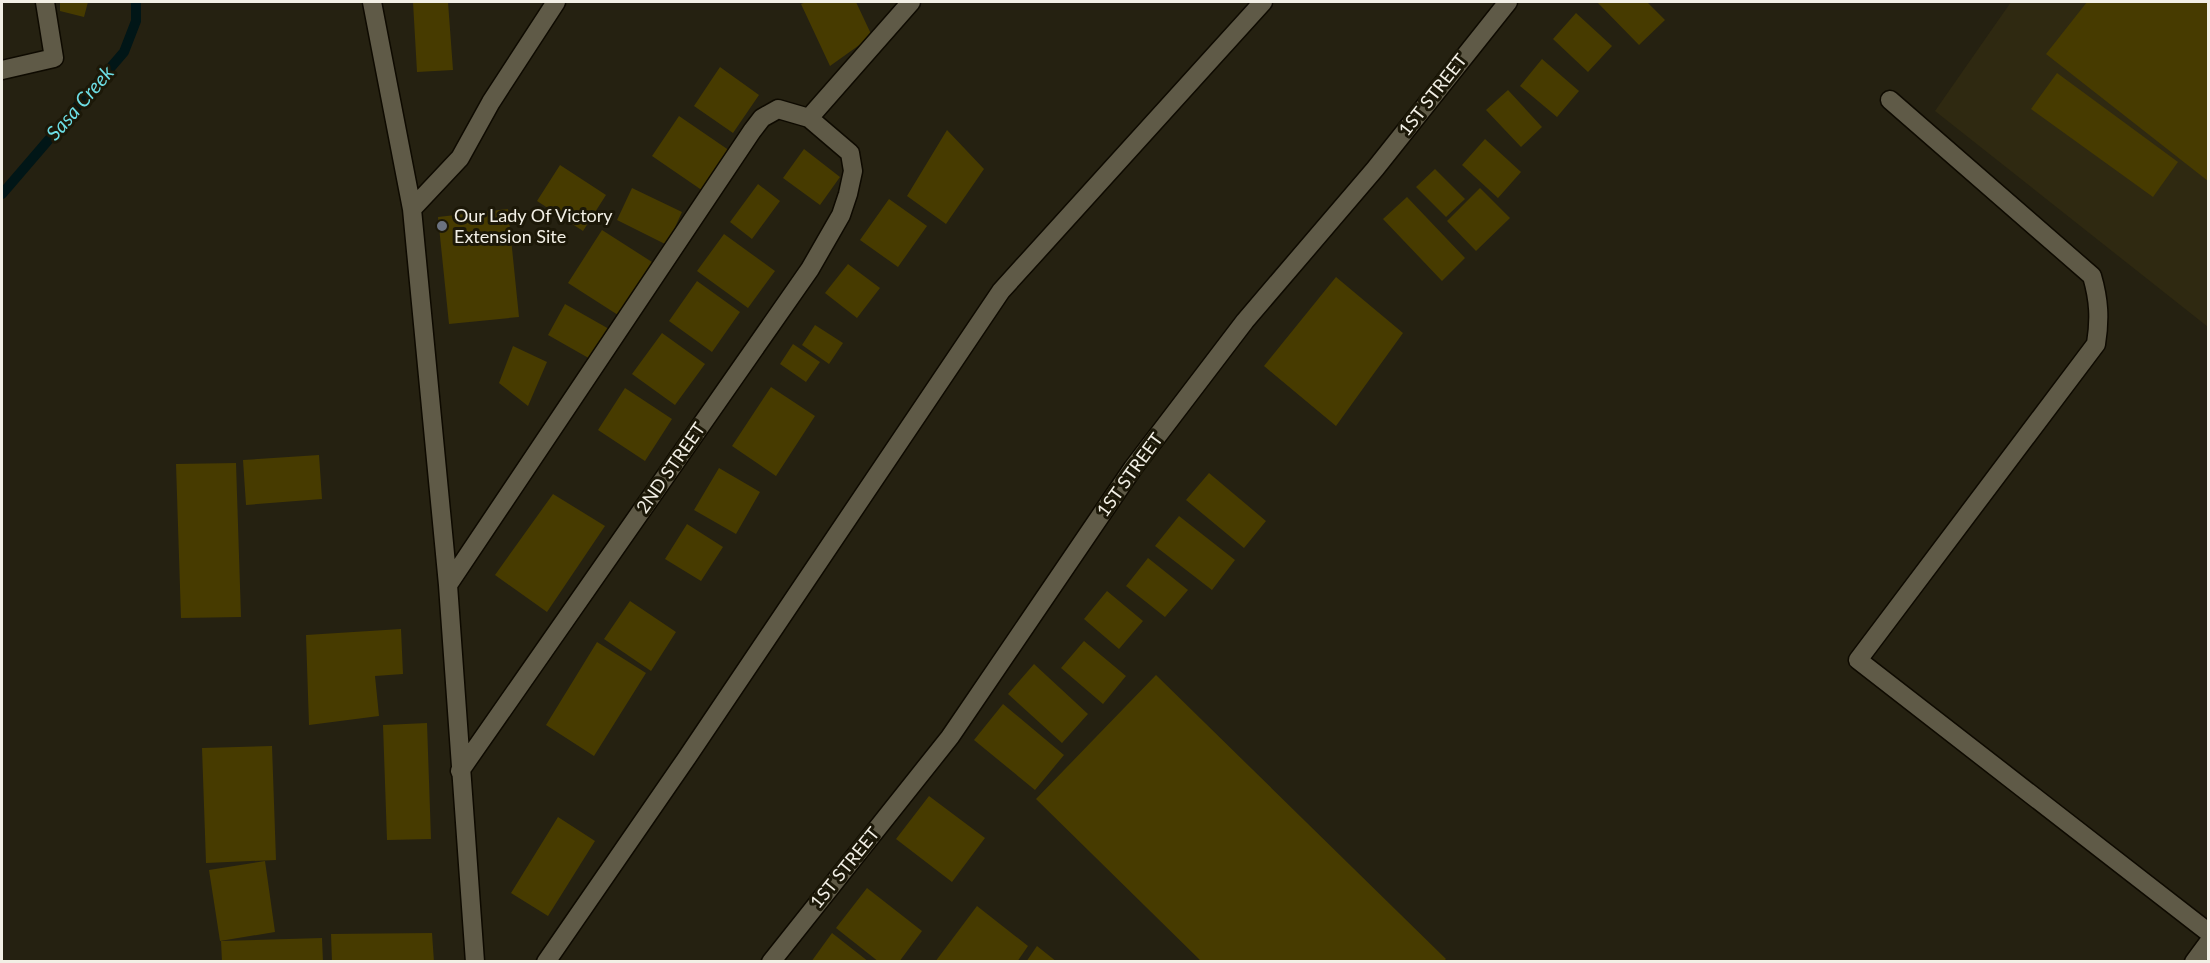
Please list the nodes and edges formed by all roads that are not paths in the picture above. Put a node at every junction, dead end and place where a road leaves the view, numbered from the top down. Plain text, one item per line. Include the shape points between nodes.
1 (45, 2) edge
2 (372, 2) edge
3 (556, 2) edge
4 (911, 2) edge
5 (1263, 2) edge
6 (1508, 2) edge
7 (2, 70) edge
8 (1890, 100) dead end
9 (809, 118) junction
10 (412, 209) junction
11 (448, 585) junction
12 (460, 771) junction
13 (2208, 932) edge
14 (2208, 943) edge
15 (475, 962) edge
16 (546, 962) edge
17 (771, 962) edge
18 (2194, 962) edge

1 - 7 street via 54,58
2 - 10 street
3 - 10 street via 460,158
4 - 9 street
5 - 16 street via 1001,291
6 - 17 street, 1ST STREET via 1375,169 1238,330 1133,468 950,737
8 - 13 street via 2092,276 2100,302 2099,324 2096,344 1858,660
9 - 11 street via 778,109 762,118
9 - 12 street, 2ND STREET via 850,153 853,171 841,215 810,269
10 - 11 street
11 - 12 street
12 - 15 street
14 - 18 street

